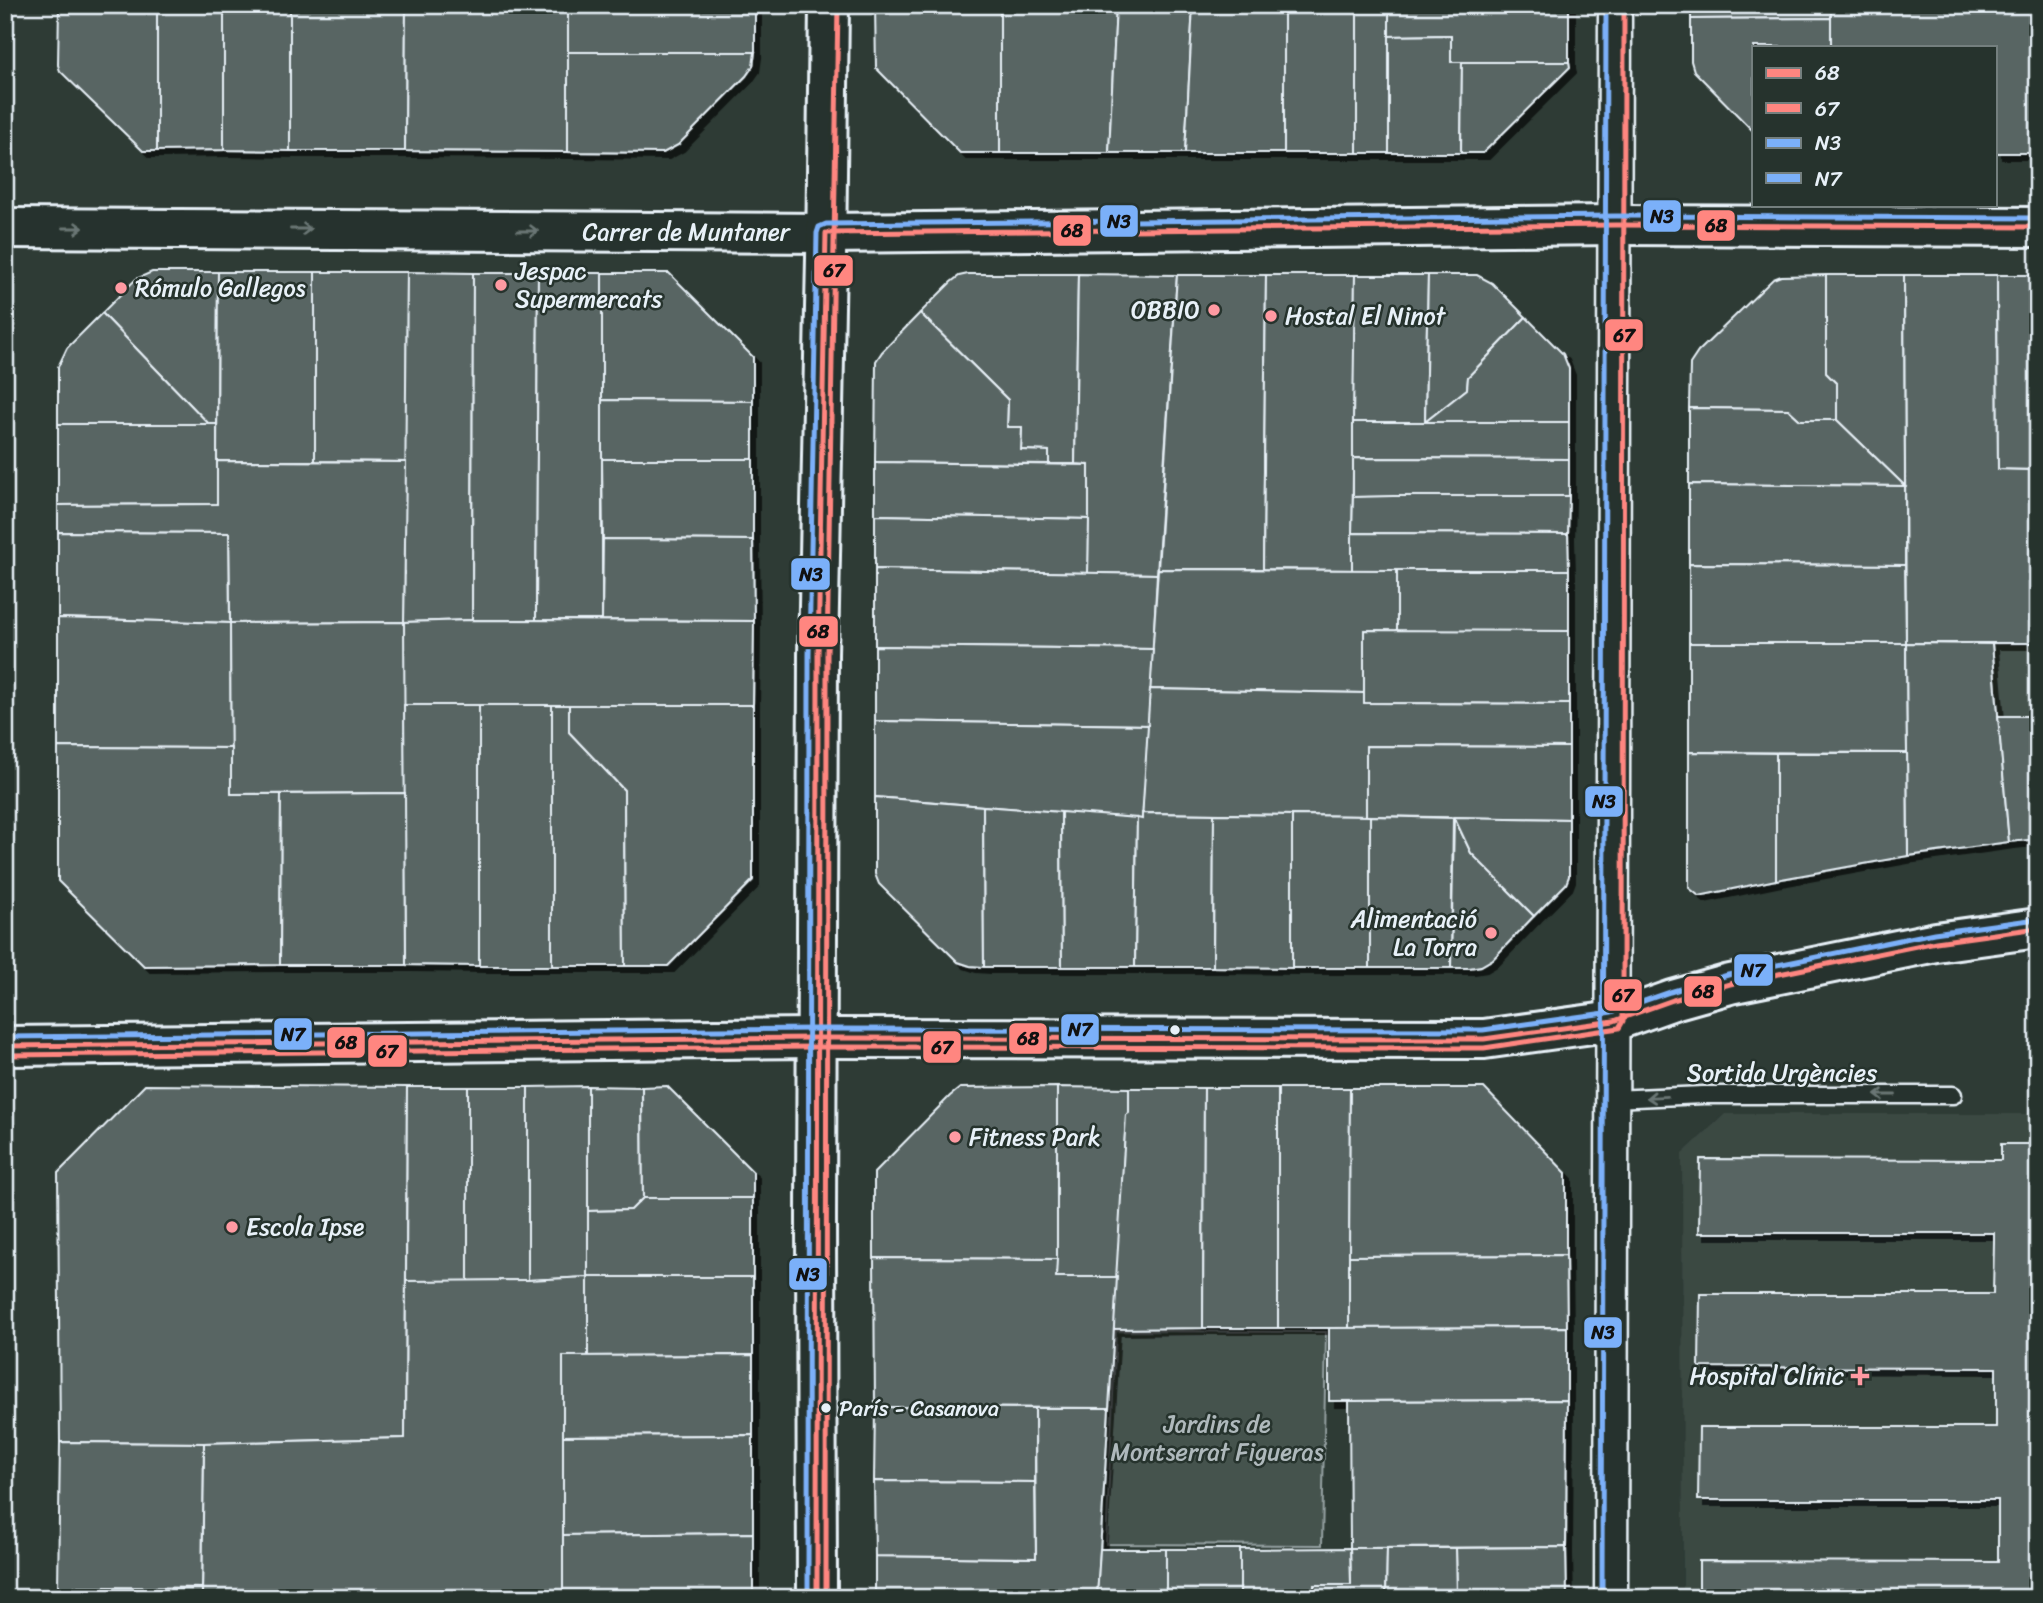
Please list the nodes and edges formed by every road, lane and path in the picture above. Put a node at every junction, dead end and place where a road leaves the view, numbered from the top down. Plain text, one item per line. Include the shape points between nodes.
1 (829, 5) edge
2 (1615, 5) edge
3 (1616, 225) junction
4 (2038, 227) edge
5 (5, 228) edge
6 (826, 233) junction
7 (2038, 928) edge
8 (1614, 1021) junction
9 (817, 1038) junction
10 (5, 1046) edge
11 (1953, 1094) dead end
12 (1612, 1099) junction
13 (817, 1598) edge
14 (1611, 1598) edge

1 - 6 main road
2 - 3 street
3 - 4 main road, Carrer de Muntaner
3 - 6 main road, Carrer de Muntaner
3 - 8 street
5 -> 6 main road, Carrer de Muntaner
6 - 9 main road
7 - 8 main road via 1936,942 1730,984
8 - 9 main road via 1484,1039
8 - 12 street
9 - 10 main road
9 - 13 main road
11 -> 12 lane, Sortida Urgències
12 - 14 street

